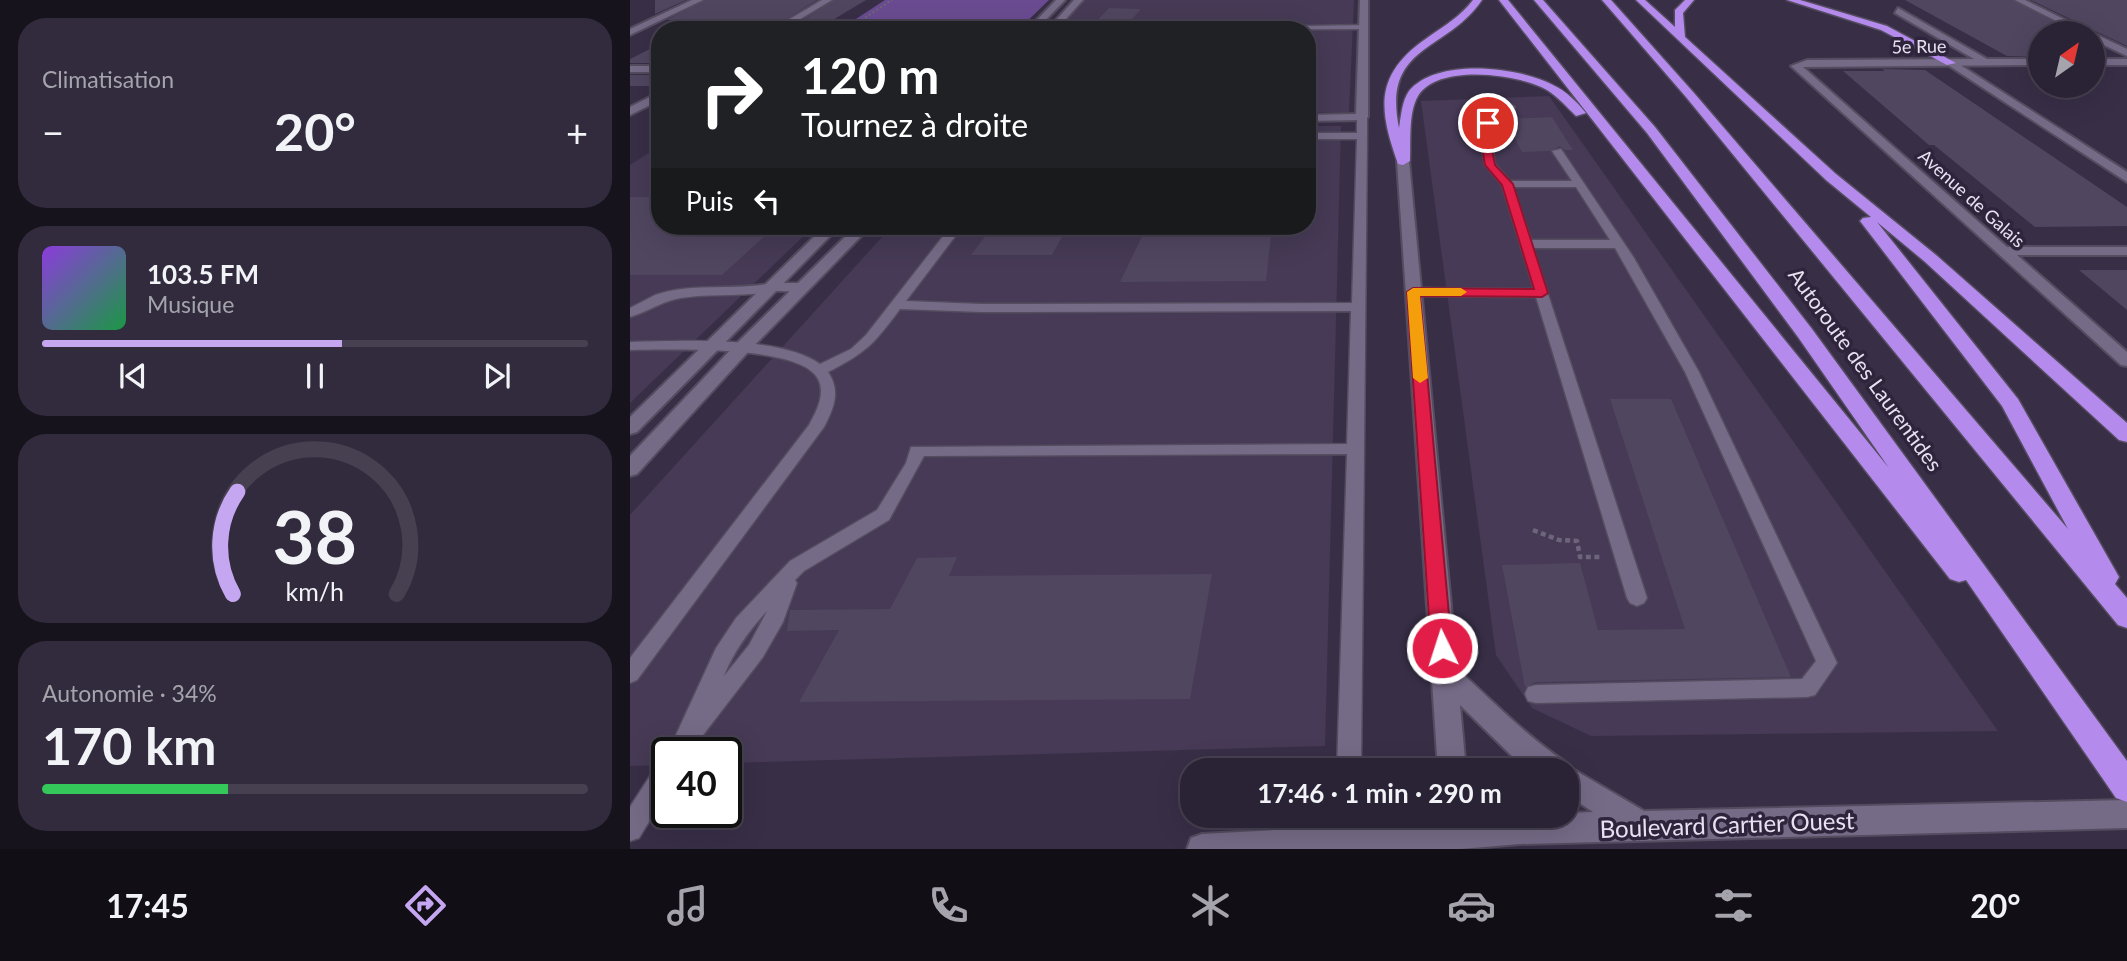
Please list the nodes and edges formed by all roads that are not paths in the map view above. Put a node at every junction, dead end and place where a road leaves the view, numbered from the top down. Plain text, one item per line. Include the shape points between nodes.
1 (699, 0) edge
2 (828, 0) edge
3 (1062, 0) edge
4 (1079, 0) edge
5 (1364, 0) edge
6 (1478, 0) edge
7 (1503, 0) edge
8 (1538, 0) edge
9 (1605, 0) edge
10 (1640, 0) edge
11 (1690, 0) edge
12 (1790, 0) edge
13 (2019, 0) edge
14 (1898, 11) dead end
15 (654, 21) edge
16 (791, 21) edge
17 (1040, 21) edge
18 (1059, 21) edge
19 (2062, 21) edge
20 (651, 22) edge
21 (1363, 27) junction
22 (1316, 28) edge
23 (630, 32) edge
24 (1681, 36) junction
25 (2105, 42) edge
26 (2127, 53) edge
27 (1986, 62) junction
28 (2028, 62) edge
29 (2105, 62) edge
30 (2127, 62) edge
31 (1951, 63) junction
32 (1798, 64) joint
33 (630, 69) edge
34 (651, 69) edge
35 (651, 100) edge
36 (1511, 107) dead end
37 (630, 112) edge
38 (1362, 117) junction
39 (1316, 118) edge
40 (1316, 136) edge
41 (1362, 136) junction
42 (1557, 151) dead end
43 (1403, 162) junction
44 (1633, 164) junction
45 (1831, 177) junction
46 (2127, 178) edge
47 (1507, 184) junction
48 (1579, 184) junction
49 (824, 235) edge
50 (855, 235) edge
51 (950, 235) edge
52 (1527, 244) junction
53 (1619, 244) junction
54 (2004, 251) junction
55 (2127, 251) edge
56 (772, 287) junction
57 (804, 287) junction
58 (1413, 292) junction
59 (1542, 293) junction
60 (896, 305) junction
61 (1359, 307) junction
62 (630, 313) edge
63 (871, 338) joint
64 (714, 345) junction
65 (630, 346) edge
66 (742, 348) junction
67 (2127, 361) edge
68 (816, 368) junction
69 (630, 428) edge
70 (2127, 435) edge
71 (1356, 449) junction
72 (630, 469) edge
73 (1637, 598) dead end
74 (2127, 616) edge
75 (630, 674) edge
76 (1444, 674) junction
77 (1536, 694) dead end
78 (2088, 732) junction
79 (686, 737) edge
80 (1349, 758) edge
81 (1451, 758) edge
82 (1536, 758) edge
83 (1579, 786) edge
84 (2127, 787) edge
85 (651, 795) edge
86 (2127, 814) edge
87 (1643, 828) junction
88 (630, 829) edge
89 (1346, 829) edge
90 (1457, 833) edge
91 (1202, 849) edge

1 - 15 street
2 - 16 street
3 - 17 street
4 - 18 street
5 - 21 street
6 - 43 highway via 1465,16 1413,52 1393,77 1389,117
7 - 44 highway
8 - 78 highway, Autoroute des Laurentides via 1651,130 1805,333
9 - 74 highway, Autoroute des Laurentides via 1690,94
10 - 24 highway
11 - 24 highway via 1678,12
12 - 31 highway via 1884,28
13 - 19 street
14 - 27 street
20 - 23 street
21 - 22 lane
21 - 38 street
24 - 45 highway
25 - 26 street
27 - 28 street, 5e Rue
27 - 31 street, 5e Rue
29 - 30 street
31 - 32 street, 5e Rue
31 - 46 street
32 - 54 street, Avenue de Galais via 1796,68
33 - 34 street
35 - 37 street
36 - 47 lane via 1487,116 1483,128 1490,165
38 - 39 street
38 - 41 lane
40 - 41 lane
41 - 61 lane
42 - 48 lane
43 - 44 highway via 1409,105 1415,91 1442,77 1480,72 1522,77 1552,89
43 - 58 street
44 - 78 highway
45 - 70 highway via 1930,258
45 - 74 highway via 1891,246 2011,404
47 - 48 lane
47 - 52 lane
48 - 53 lane
49 - 56 street
50 - 57 street
51 - 60 lane
52 - 53 lane
52 - 59 lane
53 - 77 lane via 1692,372 1826,663 1807,688
54 - 55 street
54 - 67 street, Avenue de Galais
56 - 57 lane
56 - 62 lane via 685,293 660,298
56 - 64 street
57 - 66 street
58 - 59 lane
58 - 76 street
59 - 73 lane
60 - 61 lane
60 - 63 lane
61 - 71 lane
63 - 68 lane
64 - 65 lane
64 - 66 lane
64 - 69 street
66 - 68 lane via 793,358
66 - 72 street
68 - 75 lane via 827,382 828,400 816,428
71 - 79 lane via 918,451 883,515 803,562 743,625 723,654
71 - 80 lane
76 - 81 street
76 - 82 street
78 - 84 highway, Autoroute des Laurentides
83 - 87 street
85 - 88 lane
86 - 87 street, Boulevard Cartier Ouest
87 - 90 street, Boulevard Cartier Ouest
89 - 90 street, Boulevard Cartier Ouest
89 - 91 street, Boulevard Cartier Ouest

